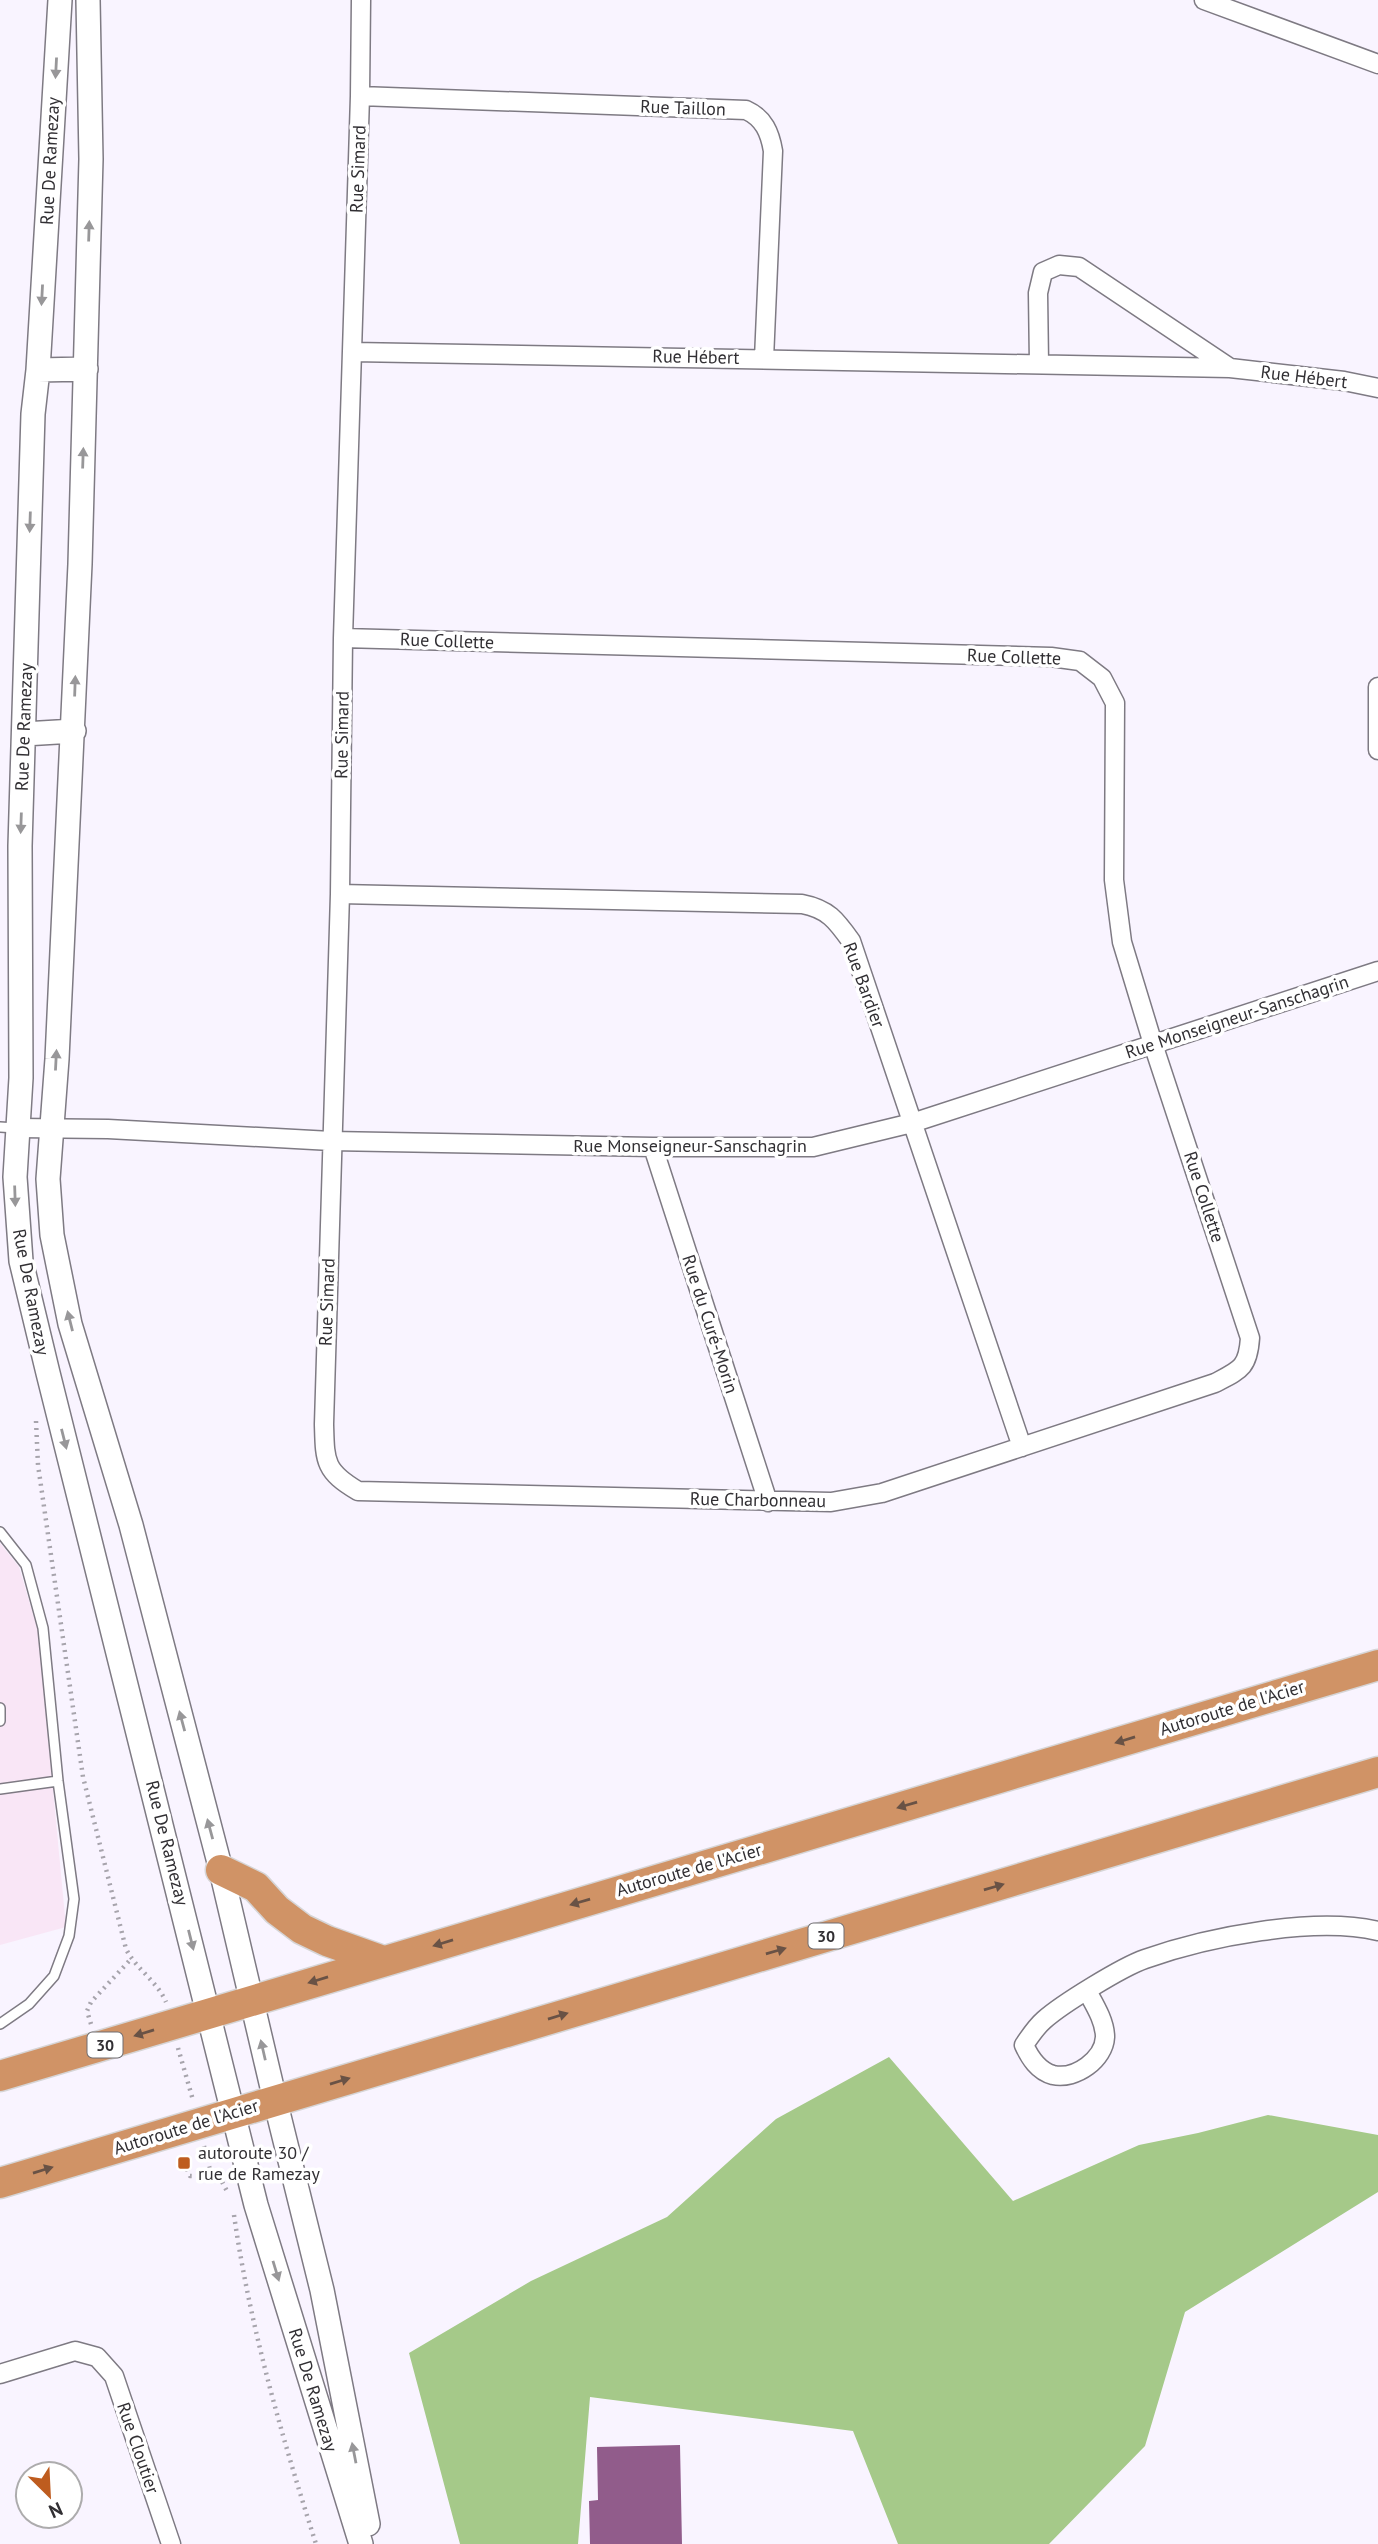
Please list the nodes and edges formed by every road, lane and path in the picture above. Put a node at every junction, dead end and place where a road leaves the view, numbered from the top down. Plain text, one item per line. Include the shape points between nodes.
1 (60, 0) edge
2 (88, 0) edge
3 (360, 0) edge
4 (1204, 0) edge
5 (1378, 64) edge
6 (360, 96) junction
7 (353, 352) junction
8 (764, 359) junction
9 (1039, 364) junction
10 (1230, 368) junction
11 (86, 369) junction
12 (37, 370) junction
13 (1378, 388) edge
14 (343, 638) junction
15 (1378, 687) edge
16 (74, 731) junction
17 (24, 734) junction
18 (1378, 750) edge
19 (340, 894) junction
20 (1378, 971) edge
21 (1153, 1044) junction
22 (912, 1123) junction
23 (9, 1128) edge
24 (52, 1128) junction
25 (331, 1141) junction
26 (653, 1147) junction
27 (1249, 1357) joint
28 (37, 1413) dead end
29 (1021, 1447) junction
30 (330, 1470) joint
31 (768, 1502) junction
32 (0, 1532) edge
33 (1378, 1665) edge
34 (0, 1708) edge
35 (0, 1721) edge
36 (1378, 1772) edge
37 (58, 1782) junction
38 (0, 1789) edge
39 (221, 1870) junction
40 (1378, 1931) edge
41 (131, 1959) junction
42 (383, 1961) junction
43 (1087, 1991) junction
44 (251, 2001) junction
45 (166, 2002) dead end
46 (209, 2013) junction
47 (0, 2024) edge
48 (91, 2025) dead end
49 (177, 2045) dead end
50 (0, 2076) edge
51 (191, 2094) dead end
52 (275, 2100) junction
53 (233, 2112) junction
54 (206, 2156) dead end
55 (184, 2163) dead end
56 (210, 2170) junction
57 (0, 2183) edge
58 (230, 2201) dead end
59 (233, 2210) dead end
60 (0, 2375) edge
61 (171, 2544) edge
62 (316, 2544) edge
63 (361, 2544) edge
64 (372, 2544) edge

1 -> 12 street, Rue De Ramezay
11 -> 2 street, Rue De Ramezay via 91,159
3 - 6 street, Rue Simard
4 - 5 street
6 - 7 street, Rue Simard
6 - 8 street, Rue Taillon via 746,110 755,114 771,136 773,151
7 - 8 street, Rue Hébert
7 - 14 street, Rue Simard
8 - 9 street, Rue Hébert
9 - 10 street, Rue Hébert
9 - 10 street, Rue Hébert via 1038,293 1043,272 1059,265 1079,267
10 - 13 street, Rue Hébert
11 - 12 street
16 -> 11 street, Rue De Ramezay
12 -> 17 street, Rue De Ramezay
14 - 19 street, Rue Simard
14 - 21 street, Rue Collette via 1080,660 1102,678 1115,704 1114,880 1122,942
15 - 18 street
16 - 17 street
24 -> 16 street, Rue De Ramezay
17 -> 23 street, Rue De Ramezay via 21,1078
19 - 22 street, Rue Bardier via 803,904 820,908 851,941
19 - 25 street, Rue Simard
20 - 21 street, Rue Monseigneur-Sanschagrin
21 - 22 street, Rue Monseigneur-Sanschagrin
21 - 27 street, Rue Collette via 1250,1338
22 - 26 street, Rue Monseigneur-Sanschagrin via 813,1147
22 - 29 street, Rue Bardier
23 - 24 street, Rue Monseigneur-Sanschagrin
23 -> 46 street, Rue De Ramezay via 21,1261
24 - 25 street, Rue Monseigneur-Sanschagrin
39 -> 24 street, Rue De Ramezay via 137,1547 63,1293 50,1210
25 - 26 street, Rue Monseigneur-Sanschagrin
25 - 30 street, Rue Simard via 324,1424
26 - 31 street, Rue du Curé-Morin
27 - 29 street, Rue Charbonneau via 1237,1372 1216,1383
28 - 41 path via 38,1465 77,1744
29 - 31 street, Rue Charbonneau via 882,1493 831,1502
30 - 31 street, Rue Charbonneau via 358,1491
32 - 37 lane via 26,1566 43,1628
33 -> 42 highway, Autoroute de l'Acier / 30
34 - 35 lane
52 -> 36 highway, Autoroute de l'Acier / 30
37 - 38 lane
37 - 47 lane via 74,1899 69,1936 54,1976 29,2004
39 - 42 highway via 256,1887 302,1929
39 - 44 street, Rue De Ramezay
40 - 43 street via 1361,1927 1264,1930 1143,1959
41 - 45 path
41 - 48 path via 91,2002
42 -> 44 highway, Autoroute de l'Acier / 30
43 - 43 street via 1045,2019 1024,2045 1032,2063 1054,2075 1075,2072 1090,2065 1102,2051 1105,2035
44 - 46 highway, Autoroute de l'Acier / 30
52 -> 44 street, Rue De Ramezay
46 -> 50 highway, Autoroute de l'Acier / 30
46 - 53 street, Rue De Ramezay
49 - 51 path
52 - 53 highway, Autoroute de l'Acier / 30
64 -> 52 street, Rue De Ramezay via 322,2290
57 -> 53 highway, Autoroute de l'Acier / 30
53 -> 63 street, Rue De Ramezay via 256,2205
54 - 56 path
55 - 56 path via 190,2176 203,2176
56 - 58 path via 224,2185
59 - 62 path via 248,2301
60 - 61 street, Rue Cloutier via 75,2351 97,2357 114,2376

